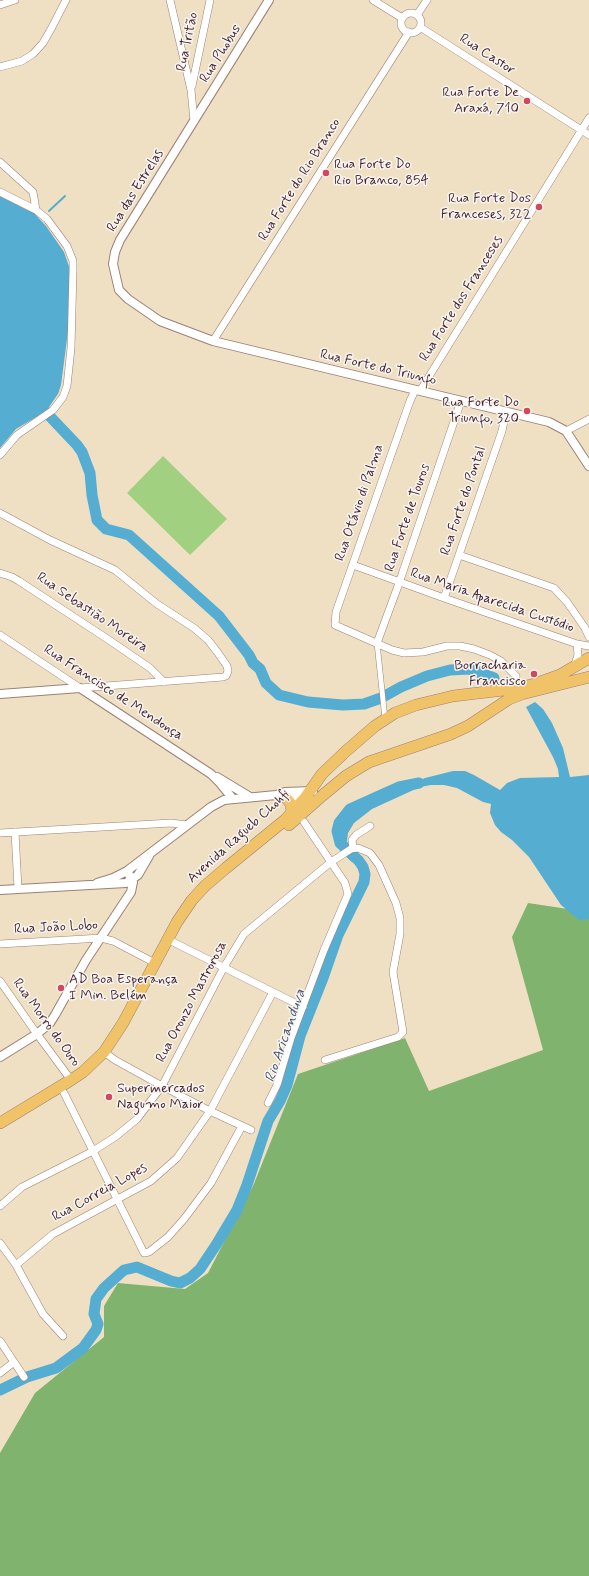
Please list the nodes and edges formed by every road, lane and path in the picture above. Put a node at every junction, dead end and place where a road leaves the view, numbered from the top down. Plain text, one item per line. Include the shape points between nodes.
1 (15, 0) edge
2 (66, 0) edge
3 (170, 0) edge
4 (210, 0) edge
5 (270, 0) edge
6 (373, 0) edge
7 (427, 0) edge
8 (0, 5) edge
9 (417, 16) junction
10 (402, 18) junction
11 (420, 27) junction
12 (409, 32) junction
13 (0, 67) edge
14 (191, 90) junction
15 (589, 118) edge
16 (194, 121) junction
17 (581, 130) junction
18 (589, 136) edge
19 (0, 162) edge
20 (0, 192) edge
21 (39, 212) junction
22 (213, 341) junction
23 (417, 391) junction
24 (461, 401) junction
25 (506, 412) junction
26 (589, 419) edge
27 (566, 431) junction
28 (0, 455) edge
29 (589, 466) edge
30 (0, 513) edge
31 (459, 555) junction
32 (353, 565) junction
33 (0, 573) edge
34 (400, 582) junction
35 (444, 598) junction
36 (0, 635) edge
37 (589, 637) edge
38 (377, 643) junction
39 (578, 644) junction
40 (589, 646) edge
41 (589, 658) edge
42 (573, 668) junction
43 (516, 676) dead end
44 (589, 678) edge
45 (164, 682) junction
46 (80, 688) junction
47 (0, 694) edge
48 (385, 719) junction
49 (211, 774) junction
50 (281, 796) junction
51 (313, 796) junction
52 (250, 797) junction
53 (233, 799) junction
54 (292, 812) junction
55 (304, 822) dead end
56 (187, 825) junction
57 (370, 826) dead end
58 (15, 832) junction
59 (0, 833) edge
60 (351, 849) junction
61 (150, 854) junction
62 (331, 862) junction
63 (127, 871) junction
64 (132, 880) junction
65 (97, 883) junction
66 (18, 888) junction
67 (0, 890) edge
68 (101, 938) junction
69 (173, 942) junction
70 (0, 944) edge
71 (155, 963) junction
72 (224, 967) junction
73 (0, 981) edge
74 (273, 992) junction
75 (303, 1007) junction
76 (37, 1034) junction
77 (106, 1054) junction
78 (0, 1057) edge
79 (326, 1060) dead end
80 (71, 1080) junction
81 (162, 1086) junction
82 (64, 1093) junction
83 (268, 1103) dead end
84 (210, 1111) junction
85 (0, 1123) edge
86 (242, 1126) junction
87 (251, 1130) dead end
88 (0, 1132) edge
89 (93, 1151) junction
90 (117, 1200) junction
91 (0, 1206) edge
92 (0, 1243) edge
93 (16, 1265) junction
94 (63, 1336) dead end
95 (0, 1341) edge
96 (14, 1362) junction
97 (0, 1373) edge
98 (24, 1377) dead end

1 - 8 street
2 - 13 street via 52,30 33,54 22,61
3 - 14 street
4 - 14 street, Rua Tritão
5 - 16 street, Rua Phobus
6 - 10 street
7 - 9 street
9 - 10 street via 408,14
9 - 11 street
10 - 12 street via 403,29
11 - 12 street
11 - 17 street, Rua Castor
12 - 22 street, Rua Forte do Rio Branco
14 - 16 street
15 - 17 street, Rua Forte dos Franceses
16 - 22 street, Rua das Estrelas via 120,240 113,264 119,290 128,300 160,321
17 - 18 street, Rua Castor
17 - 23 street, Rua Forte dos Franceses
19 - 21 street via 30,188
20 - 21 street
21 - 28 street via 71,253 71,348 67,386 63,397 52,410 17,435
22 - 23 street, Rua Forte do Triunfo
23 - 24 street, Rua Forte do Triunfo
23 - 32 street, Rua Otávio di Palma via 405,415
24 - 25 street, Rua Forte do Triunfo
24 - 34 street, Rua Forte de Touros
25 - 27 street, Rua Forte do Triunfo via 548,422
25 - 31 street, Rua Forte do Pontal via 502,431
26 - 27 street
27 - 29 street
30 - 45 street via 114,570 208,640 228,669 228,674 223,678
31 - 35 street, Rua Forte do Pontal
31 - 37 street via 554,588 567,602
32 - 34 street, Rua Maria Aparecida Custódio
32 - 38 street, Rua Otávio di Palma via 336,612 334,625
33 - 45 street, Rua Sebastião Moreira via 19,581 109,640 150,668
34 - 35 street, Rua Maria Aparecida Custódio
34 - 38 street, Rua Forte de Touros
35 - 39 street, Rua Maria Aparecida Custódio
36 - 46 street, Rua Francisco de Mendonça
38 - 43 street via 404,653 423,652 447,646 474,649 501,661
38 - 48 street
39 - 40 street, Rua Maria Aparecida Custódio
39 - 42 street, Rua Maria Aparecida Custódio via 578,655
41 - 42 main road, Avenida Ragueb Chohfi
42 - 48 main road, Avenida Ragueb Chohfi via 532,685 430,701 406,708
44 - 51 main road, Avenida Ragueb Chohfi via 509,699 463,728 369,762
45 - 46 street
46 - 47 street
46 - 49 street, Rua Francisco de Mendonça
48 - 51 main road, Avenida Ragueb Chohfi via 322,774
49 - 52 street, Rua Francisco de Mendonça
49 - 53 street, Rua Francisco de Mendonça
50 - 51 street via 285,792
50 - 52 street
50 - 54 main road via 291,804
51 - 54 main road, Avenida Ragueb Chohfi
51 - 69 main road, Avenida Ragueb Chohfi via 284,829 202,899
52 - 53 street
53 - 56 street via 224,800 211,807
54 - 71 main road, Avenida Ragueb Chohfi via 205,886 185,910
55 - 62 street
56 - 58 street via 171,823
56 - 61 street
57 - 60 street via 356,835 352,840
58 - 59 street
58 - 66 street
60 - 62 street, Rua Oronzo Mastrorosa
60 - 79 street via 370,853 396,903 401,926 393,972 403,1032 398,1037
61 - 63 street
61 - 64 street via 141,871
62 - 72 street, Rua Oronzo Mastrorosa via 244,934
62 - 75 street via 345,883 348,897 324,950
63 - 64 street
63 - 65 street
64 - 65 street via 118,884
64 - 68 street via 131,892
65 - 66 street
66 - 67 street
68 - 70 street, Rua João Lobo
68 - 71 street, Rua João Lobo via 114,941
68 - 76 street via 50,1023
69 - 72 street
69 - 77 main road, Avenida Ragueb Chohfi via 130,1026
71 - 77 main road, Avenida Ragueb Chohfi
72 - 74 street
72 - 81 street, Rua Oronzo Mastrorosa
73 - 76 street, Rua Morro do Ouro
74 - 75 street
74 - 84 street, Rua Correia Lopes
75 - 83 street via 277,1085
76 - 78 street
76 - 80 street, Rua Morro do Ouro
77 - 80 main road, Avenida Ragueb Chohfi
77 - 81 street
77 - 82 main road, Avenida Ragueb Chohfi via 92,1074
80 - 85 main road, Avenida Ragueb Chohfi
81 - 84 street
81 - 89 street, Rua Oronzo Mastrorosa via 131,1125
82 - 88 main road, Avenida Ragueb Chohfi
82 - 89 street
84 - 86 street
84 - 90 street, Rua Correia Lopes via 187,1146 163,1172
86 - 87 street
86 - 90 street via 211,1183 184,1219 152,1250 146,1253 142,1251
89 - 90 street
89 - 91 street, Rua Oronzo Mastrorosa via 29,1183
90 - 93 street, Rua Correia Lopes via 53,1234
92 - 93 street
93 - 94 street via 43,1314
95 - 96 street
96 - 97 street
96 - 98 street

